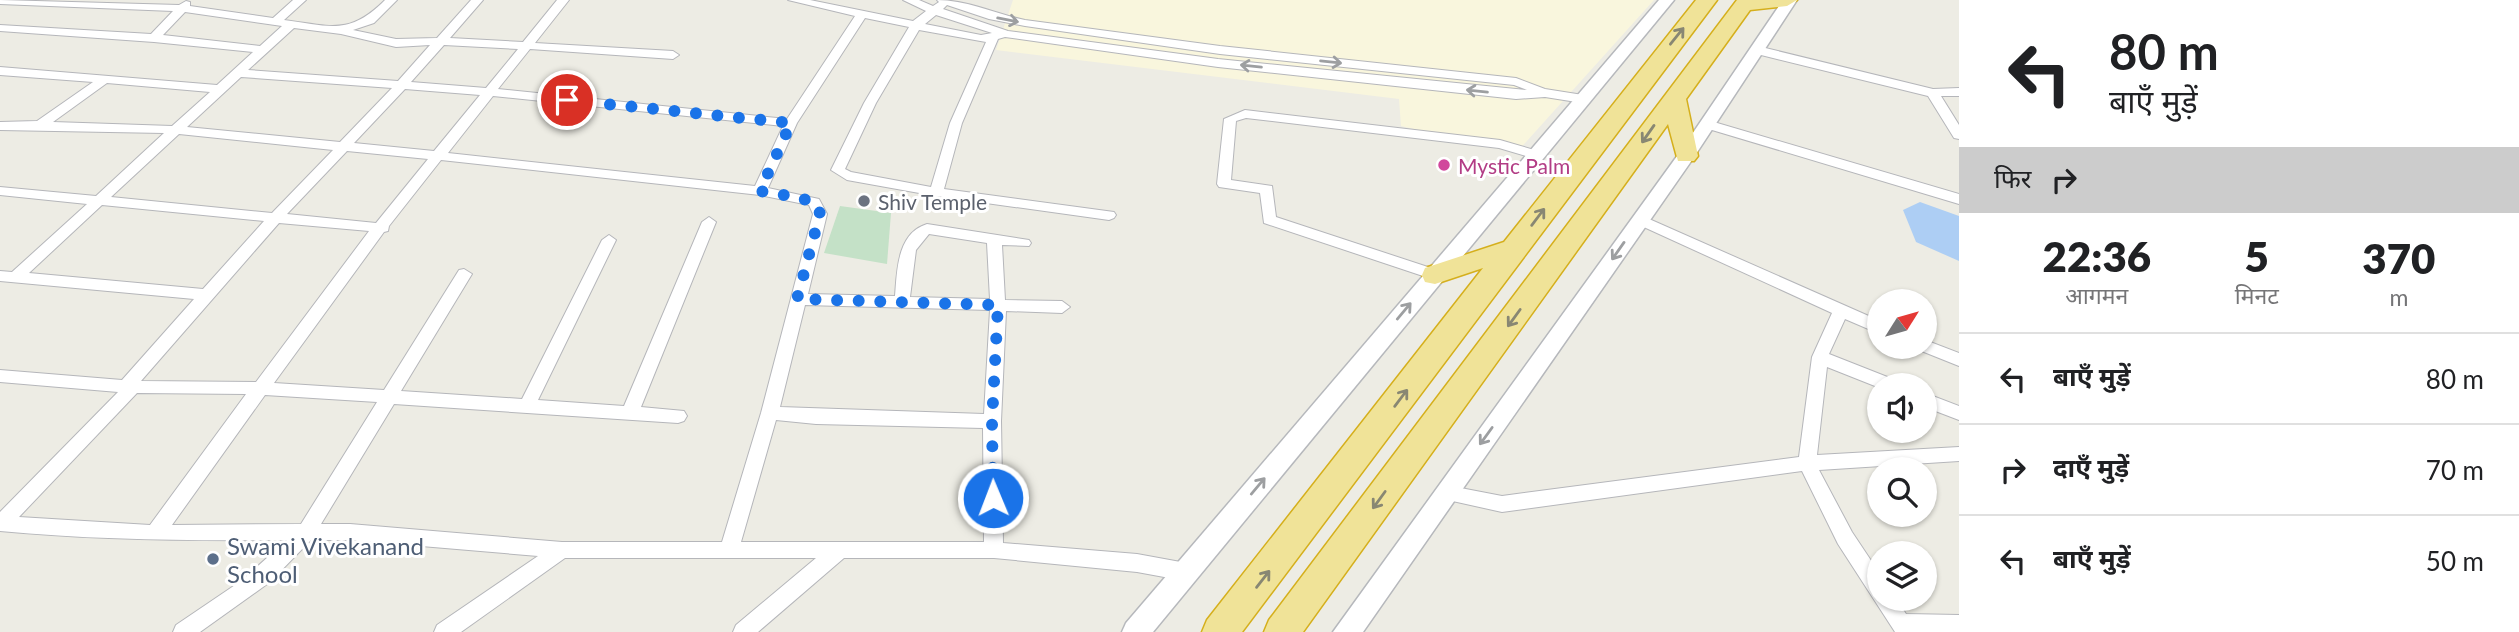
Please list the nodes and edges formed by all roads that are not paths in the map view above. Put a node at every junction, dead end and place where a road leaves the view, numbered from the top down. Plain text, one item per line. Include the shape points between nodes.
1 (300, 0) edge
2 (391, 0) edge
3 (477, 0) edge
4 (563, 0) edge
5 (794, 0) edge
6 (909, 0) edge
7 (1667, 0) edge
8 (1707, 0) edge
9 (1788, 0) edge
10 (0, 1) edge
11 (1745, 2) edge
12 (943, 3) edge
13 (186, 4) edge
14 (862, 14) junction
15 (276, 21) junction
16 (291, 24) junction
17 (916, 25) junction
18 (0, 28) edge
19 (339, 31) junction
20 (1007, 34) junction
21 (154, 38) junction
22 (993, 38) junction
23 (1140, 39) junction
24 (440, 41) junction
25 (526, 45) junction
26 (263, 50) junction
27 (1756, 50) junction
28 (1135, 51) junction
29 (673, 55) dead end
30 (0, 71) edge
31 (239, 74) junction
32 (107, 78) junction
33 (1423, 78) junction
34 (401, 86) junction
35 (221, 89) junction
36 (490, 92) junction
37 (1959, 92) edge
38 (1933, 93) junction
39 (1674, 96) junction
40 (1583, 99) junction
41 (791, 123) junction
42 (1707, 124) junction
43 (40, 125) junction
44 (0, 127) edge
45 (177, 130) junction
46 (1959, 135) edge
47 (340, 148) junction
48 (1536, 155) junction
49 (1686, 156) junction
50 (438, 158) junction
51 (0, 191) edge
52 (760, 191) junction
53 (936, 192) junction
54 (103, 200) junction
55 (1959, 200) edge
56 (1109, 215) dead end
57 (277, 216) junction
58 (1640, 220) junction
59 (709, 222) dead end
60 (383, 228) junction
61 (994, 238) junction
62 (609, 240) dead end
63 (1024, 243) dead end
64 (1515, 248) junction
65 (464, 274) dead end
66 (1435, 275) junction
67 (0, 276) edge
68 (16, 277) junction
69 (208, 295) junction
70 (797, 299) junction
71 (901, 301) junction
72 (998, 305) junction
73 (1062, 307) dead end
74 (1840, 313) junction
75 (1867, 323) edge
76 (1937, 351) edge
77 (1820, 357) junction
78 (1959, 360) edge
79 (0, 376) edge
80 (1867, 376) edge
81 (129, 387) junction
82 (258, 388) junction
83 (390, 398) junction
84 (1937, 405) edge
85 (527, 406) junction
86 (630, 413) junction
87 (770, 413) junction
88 (1959, 413) edge
89 (678, 416) dead end
90 (992, 421) junction
91 (1959, 454) edge
92 (1807, 463) junction
93 (1445, 493) junction
94 (1, 523) edge
95 (155, 533) junction
96 (305, 534) junction
97 (841, 549) junction
98 (562, 550) junction
99 (994, 550) junction
100 (729, 551) junction
101 (1867, 571) edge
102 (1186, 572) junction
103 (1893, 611) edge
104 (1959, 624) edge
105 (1903, 627) edge
106 (183, 632) edge
107 (444, 632) edge
108 (743, 632) edge
109 (1136, 632) edge
110 (1220, 632) edge
111 (1282, 632) edge
112 (1348, 632) edge

1 - 15 street
2 - 19 street via 370,21
3 - 24 street
4 - 25 street
5 - 14 street
6 - 12 street
7 - 40 street
64 -> 8 highway
9 - 11 highway
9 - 27 street
10 - 13 street
11 - 39 highway
12 - 17 street
12 - 20 street
12 -> 23 street via 1004,19
13 - 15 street
13 - 21 street
14 - 17 street
14 - 41 street
15 - 16 street
16 - 19 street
16 - 26 street
17 - 22 street
17 - 53 street via 837,168 847,176
18 - 21 street
19 - 24 street via 396,43
20 - 22 street
20 - 28 street
21 - 26 street
22 - 53 street via 956,123
23 - 28 street
23 -> 33 street
24 - 25 street
24 - 34 street
25 - 29 street
25 - 36 street
26 - 31 street
27 - 38 street
27 - 42 street
33 -> 28 street
30 - 32 street
31 - 34 street
31 - 35 street
32 - 35 street
32 - 43 street
33 - 40 street via 1516,95 1545,93
34 - 36 street
34 - 47 street
35 - 45 street
36 - 41 street
36 - 50 street
37 - 38 street
38 - 46 street
39 - 49 highway
39 -> 111 highway
40 - 48 street
41 - 52 street
42 - 49 street
42 - 55 street
43 - 44 street
43 - 45 street
45 - 47 street
45 - 54 street
47 - 50 street
47 - 57 street
48 - 66 street
48 - 66 street via 1500,144 1285,118 1245,114 1230,119 1224,184 1267,189 1269,220
49 - 58 street
50 - 52 street
50 - 60 street
51 - 54 street
52 - 70 street via 802,198 818,206 820,214
53 - 56 street
54 - 57 street
54 - 68 street
57 - 60 street
57 - 69 street
58 - 74 street
58 -> 93 street
59 - 86 street
60 - 82 street
61 - 63 street
61 - 71 street via 927,229 916,234 909,244
61 - 72 street
62 - 85 street
64 - 66 highway
110 -> 64 highway
65 - 83 street
102 -> 66 street
67 - 68 street
68 - 69 street
69 - 81 street
70 - 71 street
70 - 87 street
71 - 72 street
72 - 73 street
72 - 90 street
74 - 75 street
74 - 77 street
76 - 78 street
77 - 80 street
77 - 92 street
79 - 81 street
81 - 82 street
81 - 94 street
82 - 83 street
82 - 95 street
83 - 85 street
83 - 96 street
84 - 88 street
85 - 86 street
86 - 89 street
87 - 90 street
87 - 100 street
90 - 99 street
91 - 92 street
92 - 93 street via 1502,504
92 - 101 street
93 - 112 street
94 - 95 street
95 - 96 street
96 - 98 street via 388,534
96 - 106 street via 260,580
97 - 99 street
97 - 100 street
97 - 108 street
98 - 100 street
98 - 107 street
99 - 102 street
102 - 109 street
103 - 105 street
104 - 105 street

